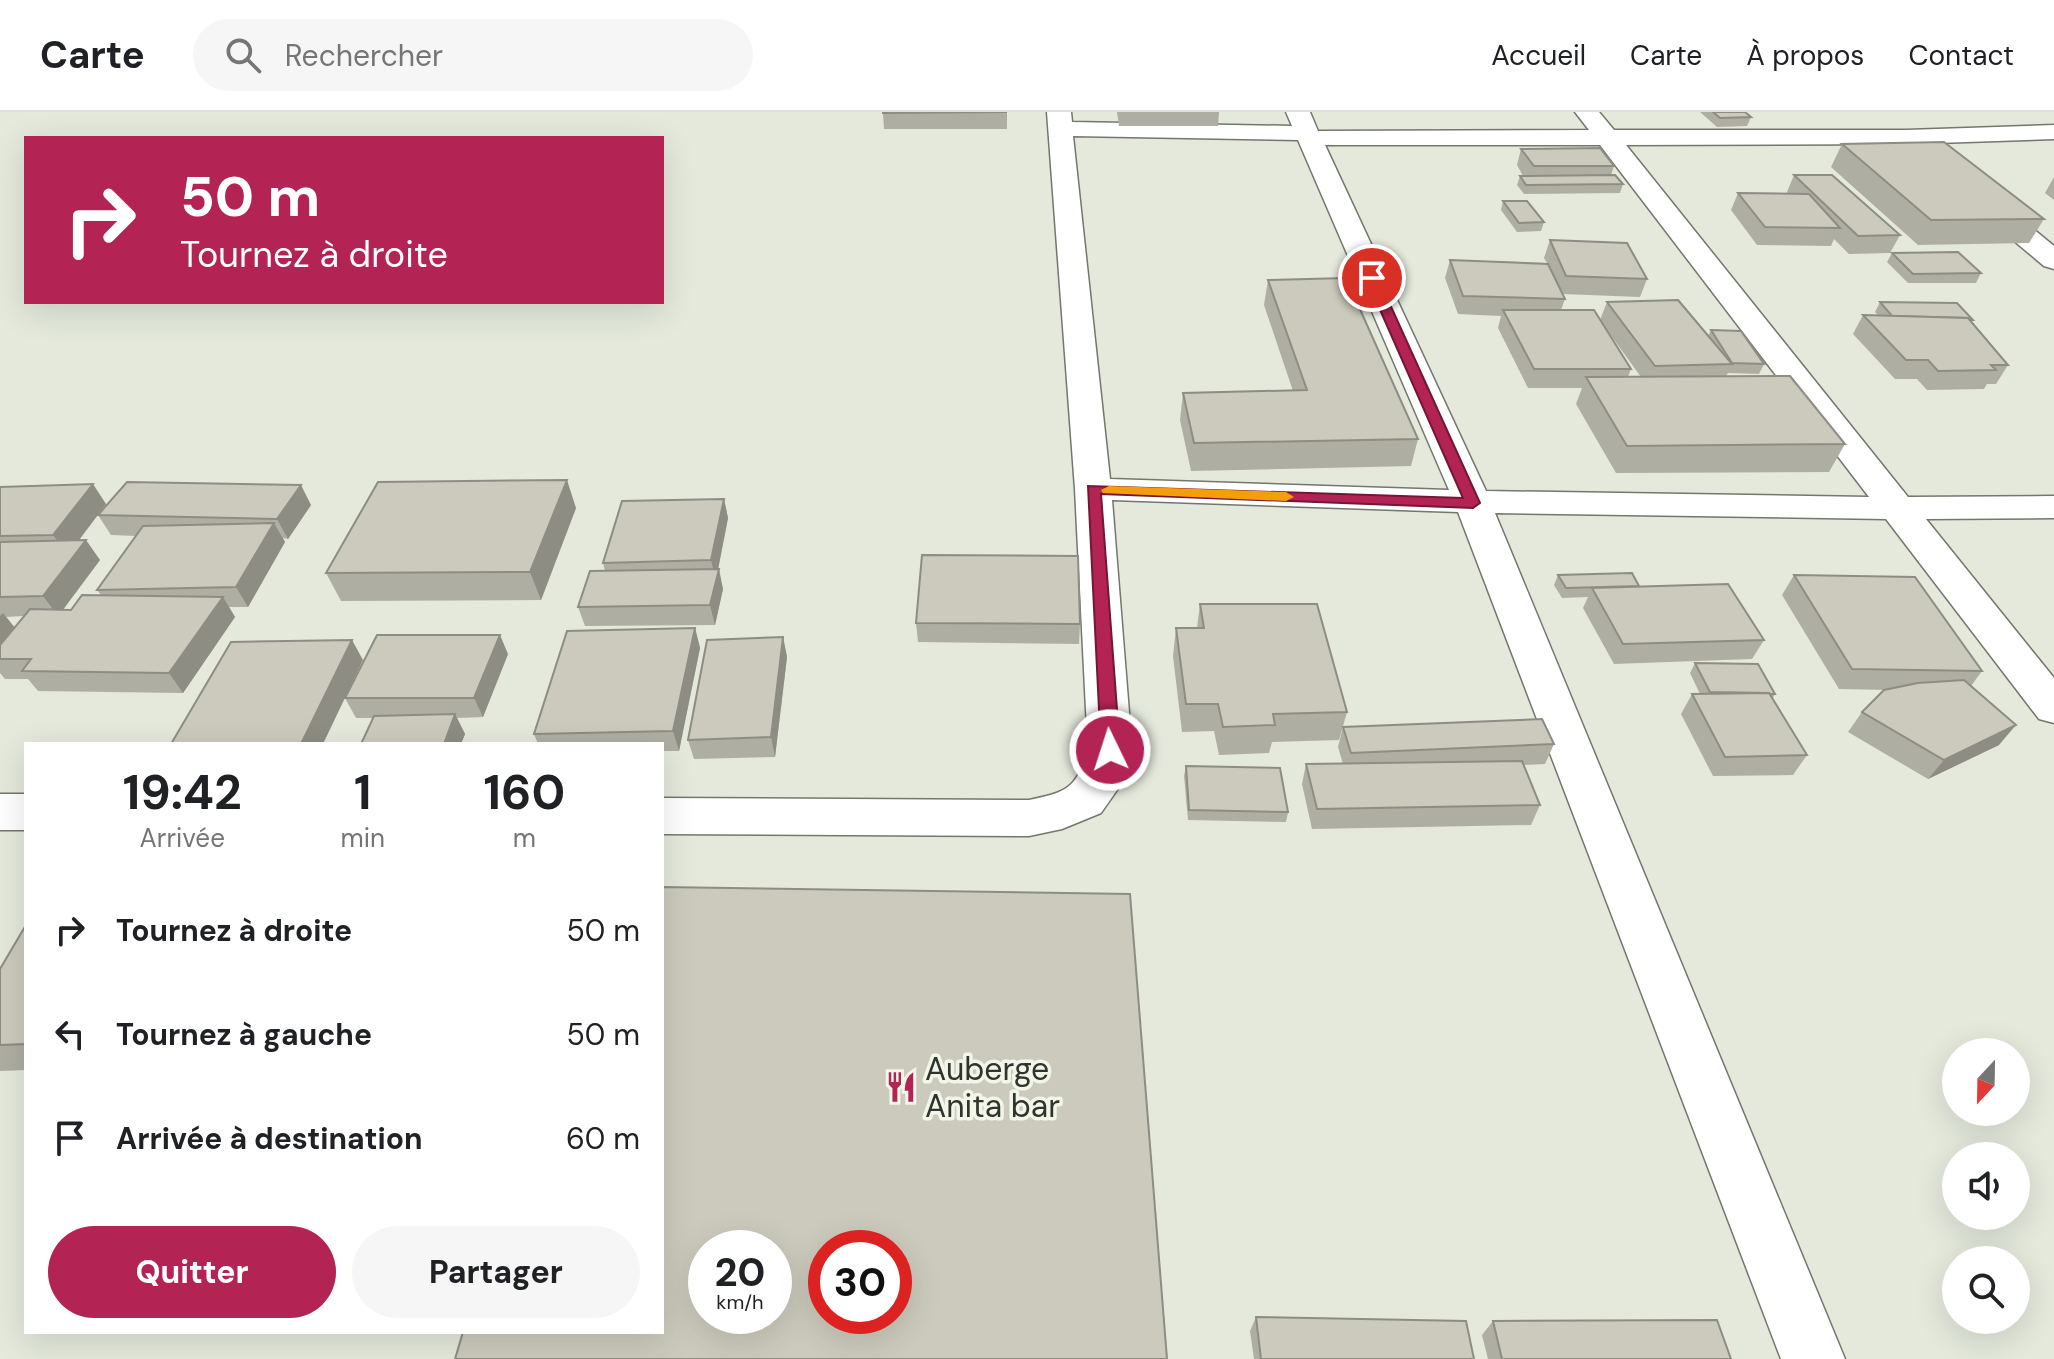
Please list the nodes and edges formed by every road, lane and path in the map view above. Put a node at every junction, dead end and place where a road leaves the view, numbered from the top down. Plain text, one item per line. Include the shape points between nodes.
1 (1587, 112) edge
2 (1876, 112) edge
3 (1060, 120) edge
4 (1304, 127) edge
5 (2054, 132) edge
6 (1907, 137) junction
7 (1609, 139) junction
8 (1931, 158) edge
9 (1968, 188) edge
10 (2054, 260) edge
11 (1093, 489) junction
12 (1473, 503) junction
13 (2054, 507) edge
14 (1898, 509) junction
15 (2054, 708) edge
16 (0, 812) edge
17 (24, 812) edge
18 (664, 816) edge
19 (1813, 1359) edge

1 - 7 street
2 - 6 street
3 - 4 street
3 - 11 street
4 - 7 street
4 - 12 street
5 - 6 street
6 - 7 street
6 - 8 street
7 - 14 street
9 - 10 street
11 - 12 street
11 - 18 street via 1110,750 1102,784 1077,808 1029,818
12 - 14 street
12 - 19 street
13 - 14 street
14 - 15 street
16 - 17 street

